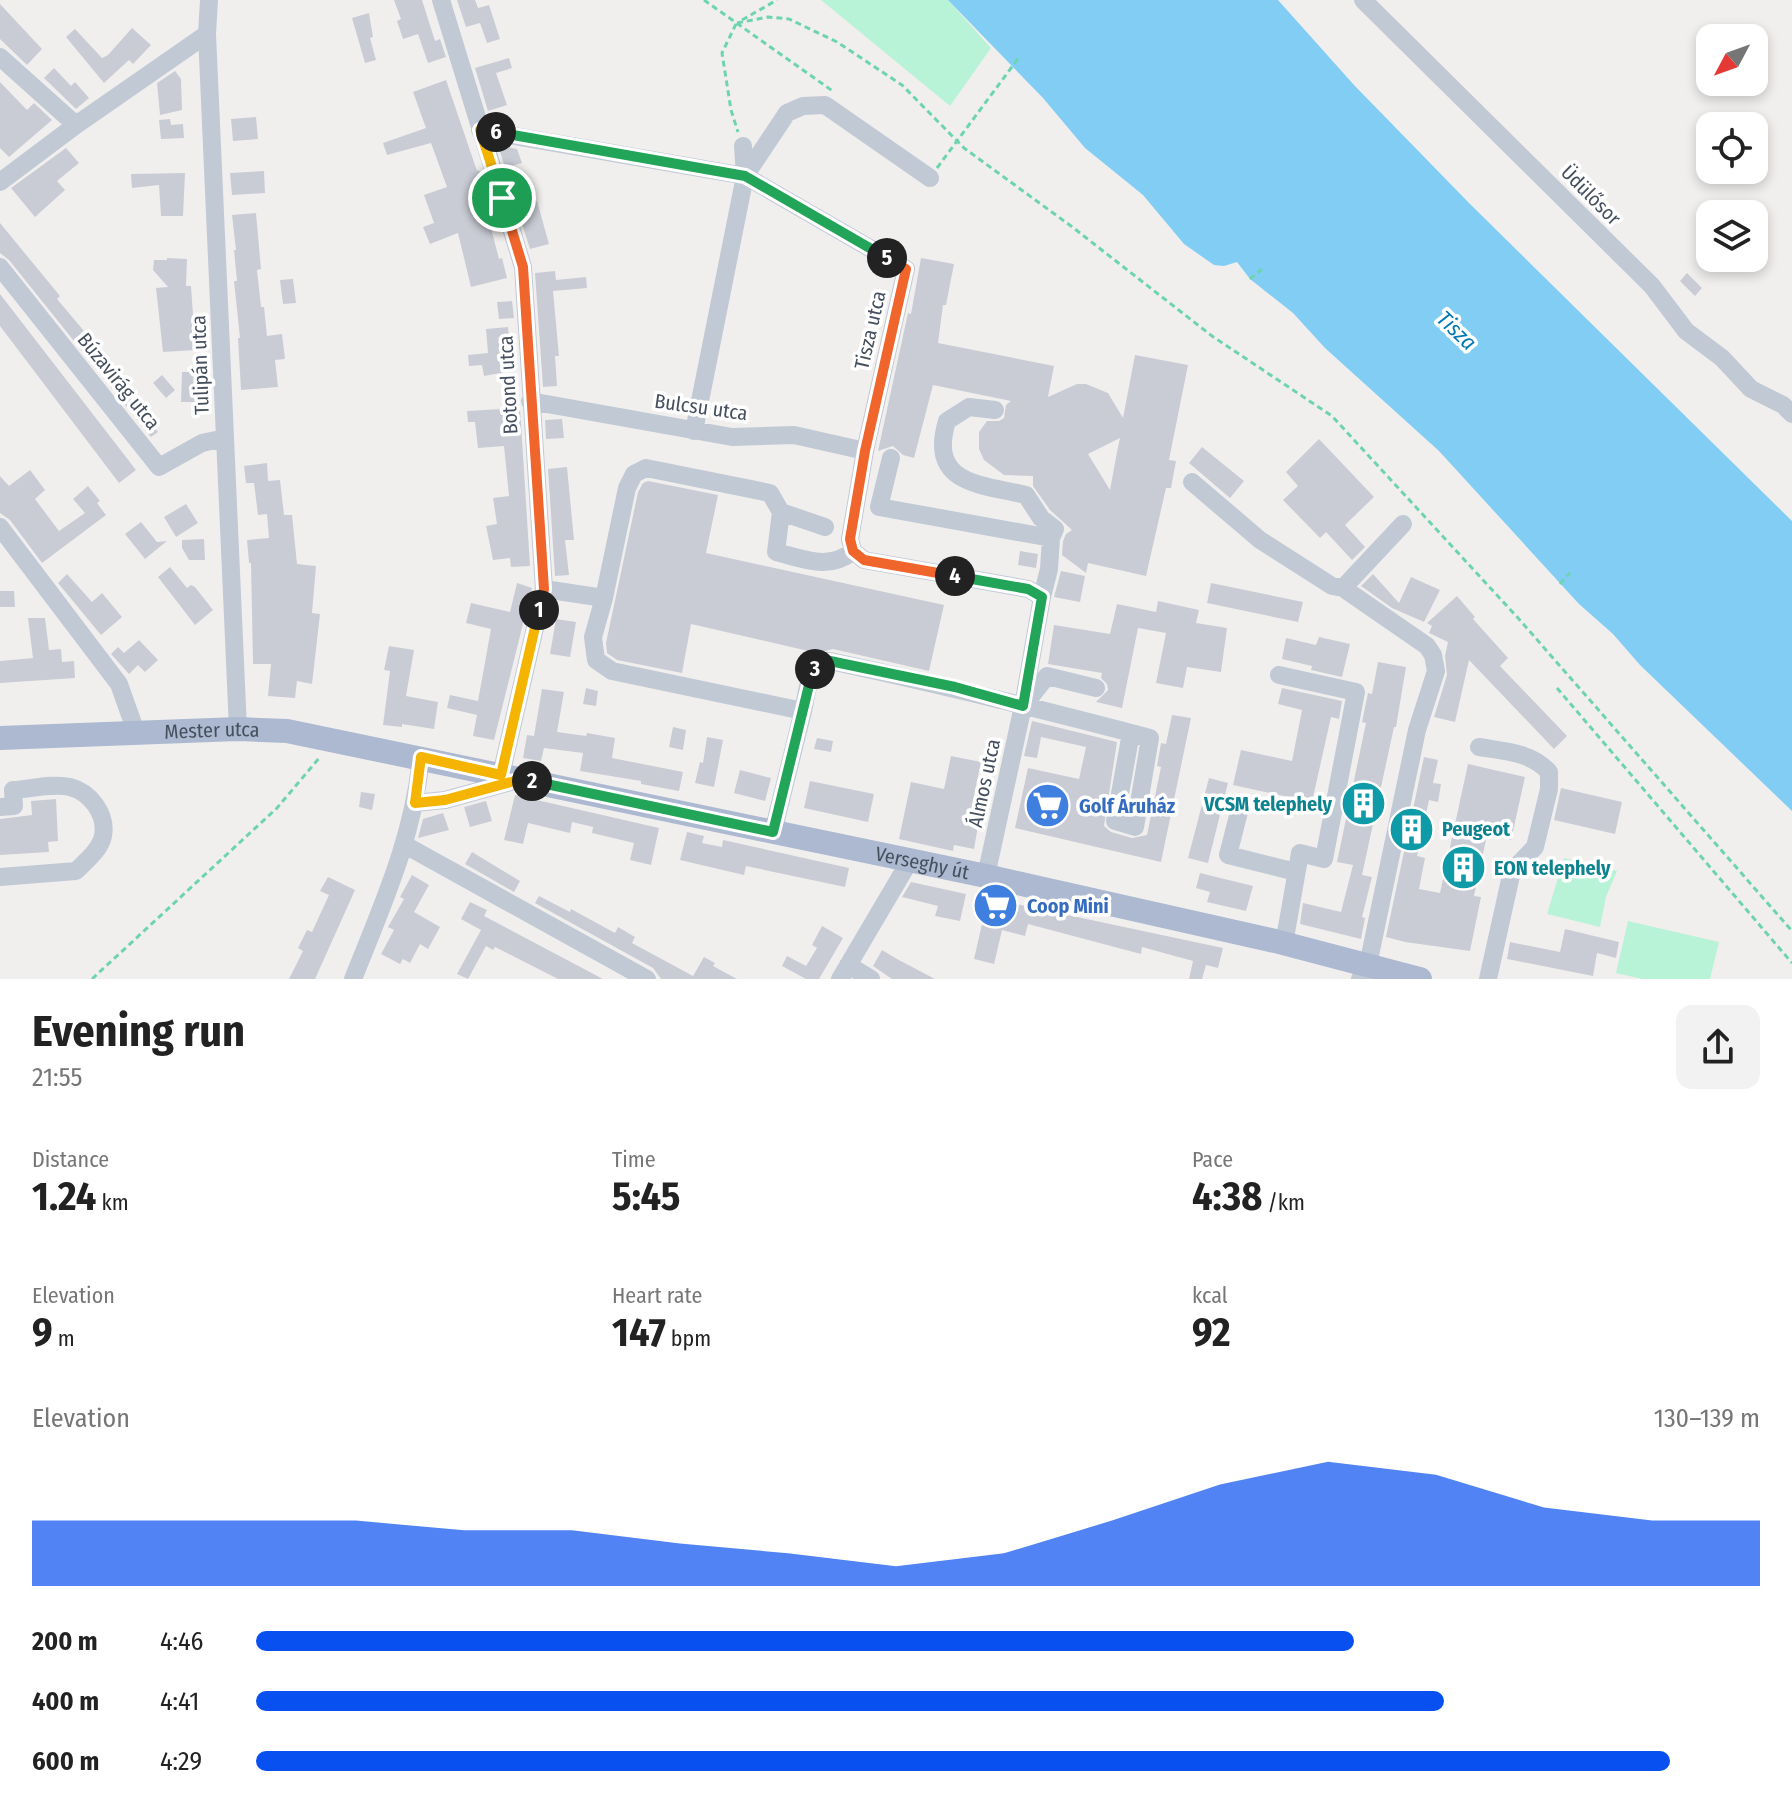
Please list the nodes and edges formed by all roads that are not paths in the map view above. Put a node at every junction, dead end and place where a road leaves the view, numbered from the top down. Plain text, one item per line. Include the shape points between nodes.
1 (209, 0) edge
2 (441, 0) edge
3 (1363, 0) edge
4 (207, 34) junction
5 (0, 57) edge
6 (76, 125) junction
7 (480, 130) junction
8 (743, 146) road end
9 (933, 173) road end
10 (745, 176) junction
11 (0, 182) edge
12 (0, 267) edge
13 (530, 401) junction
14 (995, 410) dead end
15 (1792, 414) edge
16 (694, 431) junction
17 (225, 438) junction
18 (865, 451) junction
19 (891, 458) dead end
20 (1192, 482) dead end
21 (781, 512) junction
22 (1403, 524) dead end
23 (0, 527) edge
24 (825, 527) dead end
25 (1051, 538) junction
26 (859, 556) junction
27 (1343, 588) junction
28 (544, 589) junction
29 (1042, 597) junction
30 (604, 598) junction
31 (1279, 675) dead end
32 (1096, 688) dead end
33 (1023, 706) junction
34 (803, 711) junction
35 (238, 729) junction
36 (136, 732) junction
37 (1131, 733) dead end
38 (0, 738) edge
39 (1479, 747) dead end
40 (421, 757) junction
41 (512, 777) junction
42 (415, 803) junction
43 (0, 807) edge
44 (1240, 808) dead end
45 (773, 832) junction
46 (405, 845) junction
47 (909, 862) junction
48 (1296, 872) junction
49 (986, 876) junction
50 (0, 877) edge
51 (1284, 944) junction
52 (844, 972) edge
53 (1364, 972) edge
54 (1410, 978) edge
55 (353, 979) edge
56 (647, 979) edge
57 (871, 979) edge
58 (1488, 979) edge

1 - 4 street, Tulipán utca
2 - 7 street, Botond utca
3 - 15 street, Üdülősor via 1652,286 1686,331 1751,389
4 - 6 street
4 - 17 street, Tulipán utca
5 - 6 street
6 - 11 street
7 - 10 street
7 - 13 street, Botond utca via 523,267
8 - 10 street
9 - 10 street via 825,105 787,113
10 - 16 street
10 - 18 street, Tisza utca via 906,269
12 - 17 street, Búzavirág utca via 159,467 202,443
13 - 16 street, Bulcsu utca
13 - 28 street, Botond utca
14 - 25 street via 969,407 947,421 942,439 949,471 966,481 1026,495 1055,529
16 - 18 street, Bulcsu utca via 732,437 794,435
17 - 35 street, Tulipán utca
18 - 26 street, Tisza utca via 850,539
19 - 25 street via 879,507
20 - 27 street via 1260,540
21 - 24 street
21 - 26 street via 776,552 826,563
21 - 30 street via 770,493 646,468 634,474 627,488
22 - 27 street
23 - 36 street via 119,684
25 - 29 street, Álmos utca
26 - 29 street via 1028,589
27 - 53 street via 1427,646 1436,671 1417,730
28 - 30 street
28 - 41 street, Botond utca
29 - 33 street, Álmos utca
30 - 34 street via 593,637 596,660 612,671
31 - 48 street via 1356,692 1324,859 1300,853
32 - 33 street via 1047,676
33 - 34 street via 830,661 812,673
33 - 37 street
33 - 49 street, Álmos utca
34 - 45 street
35 - 36 main road, Mester utca
35 - 40 main road, Mester utca via 287,731
36 - 38 main road, Mester utca
39 - 58 street via 1524,755 1549,772 1535,847 1512,871
40 - 41 main road, Verseghy út
40 - 42 street
41 - 42 street via 445,800
41 - 45 main road, Verseghy út
42 - 46 street
43 - 50 street via 14,806 13,790 68,786 95,803 103,836 76,871
44 - 48 street via 1228,855
45 - 47 main road, Verseghy út
46 - 55 street
46 - 56 street
47 - 49 main road, Verseghy út
47 - 52 street
48 - 51 street
49 - 51 main road, Verseghy út
51 - 53 main road, Verseghy út
52 - 57 street
53 - 54 main road, Verseghy út

